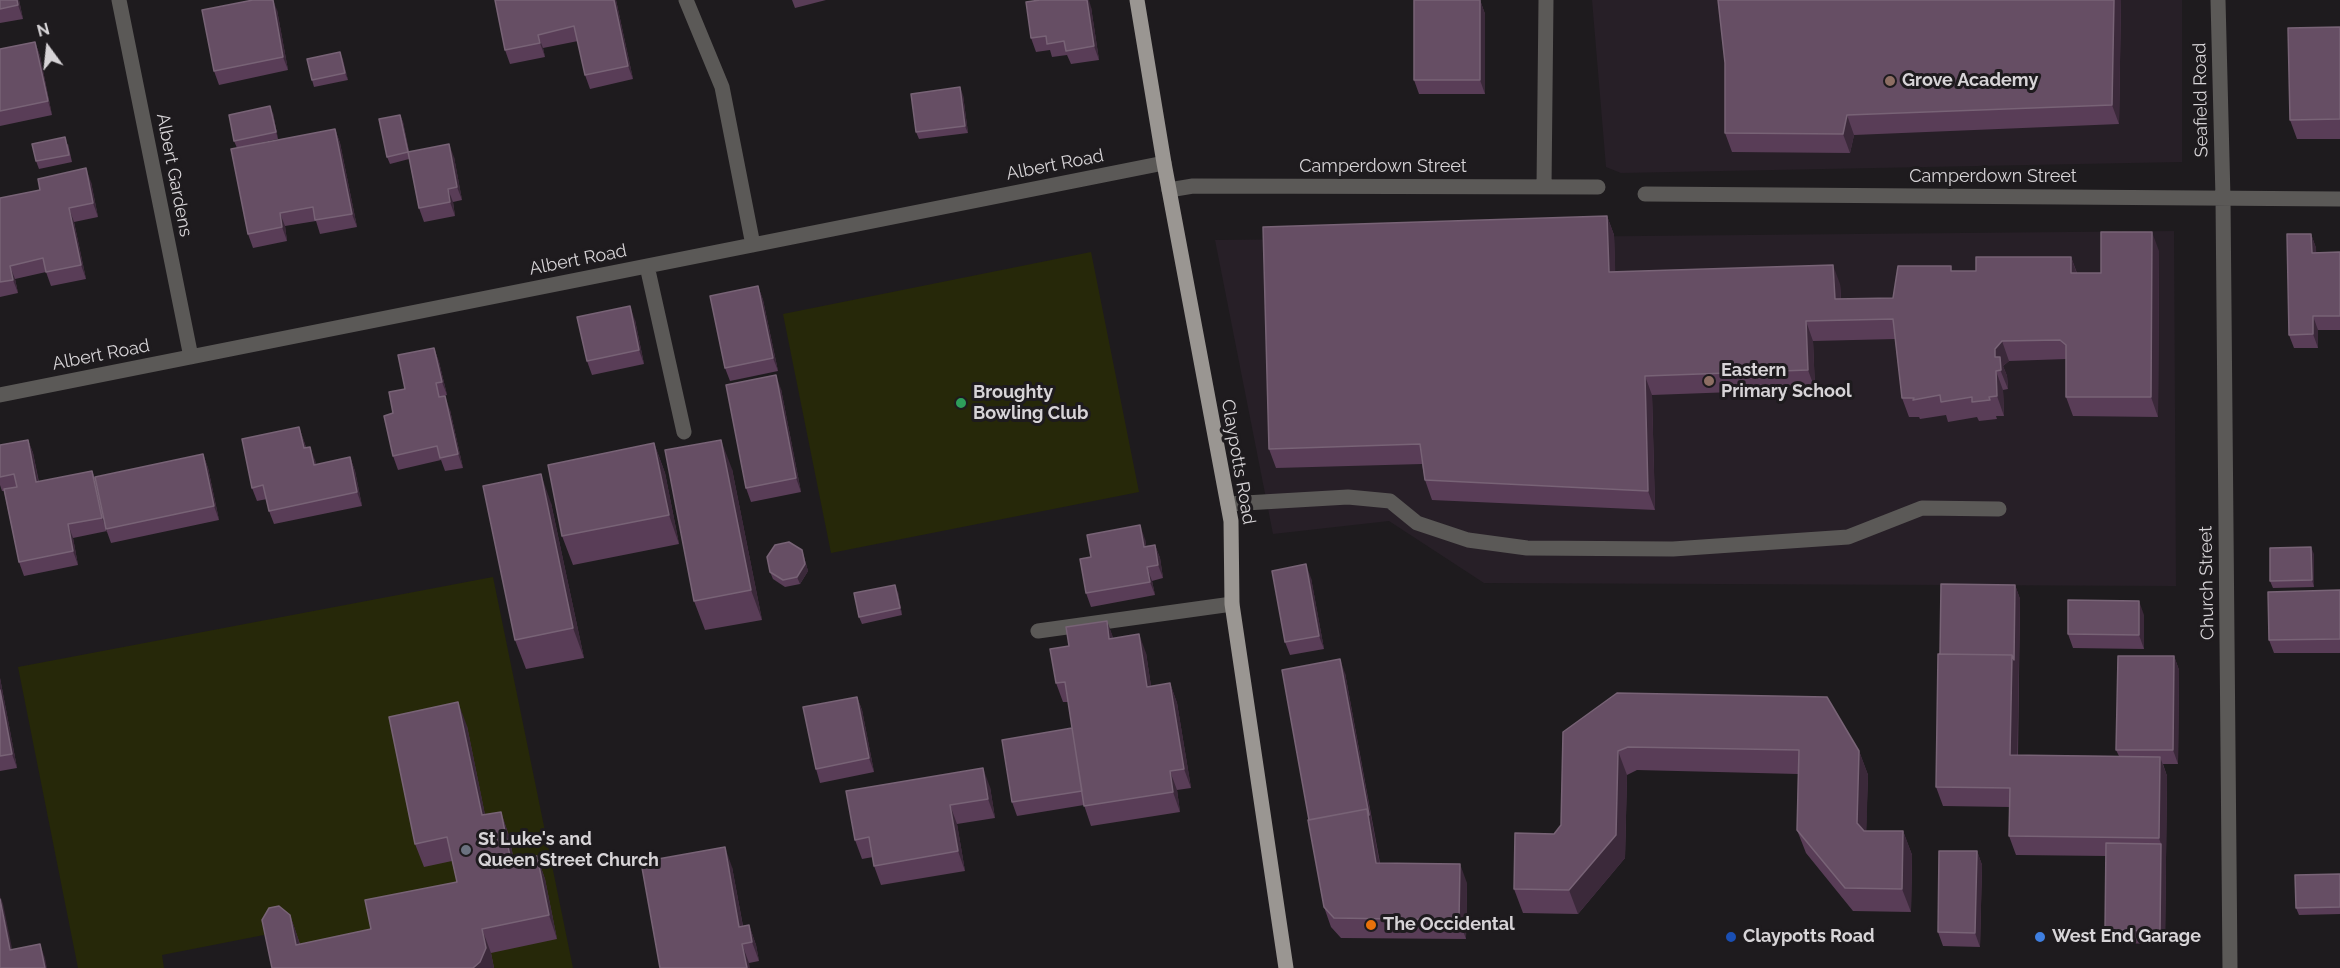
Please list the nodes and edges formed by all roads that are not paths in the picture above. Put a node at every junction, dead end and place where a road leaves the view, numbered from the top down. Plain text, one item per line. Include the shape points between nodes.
1 (119, 0) edge
2 (686, 0) edge
3 (1137, 0) edge
4 (1546, 0) edge
5 (2218, 0) edge
6 (1164, 163) junction
7 (1544, 187) junction
8 (1598, 188) dead end
9 (1169, 190) junction
10 (1645, 194) dead end
11 (2223, 198) junction
12 (2340, 199) edge
13 (753, 245) junction
14 (648, 266) junction
15 (191, 357) junction
16 (0, 395) edge
17 (684, 432) dead end
18 (1228, 504) junction
19 (1999, 509) dead end
20 (1232, 604) junction
21 (1038, 631) dead end
22 (1286, 968) edge
23 (2230, 968) edge

1 - 15 street, Albert Gardens
2 - 13 street via 722,87
3 - 6 main road, Claypotts Road
4 - 7 street
5 - 11 street, Seafield Road
6 - 9 main road, Claypotts Road
6 - 13 street, Albert Road
7 - 8 street, Camperdown Street
7 - 9 street, Camperdown Street via 1193,186
9 - 18 main road, Claypotts Road
10 - 11 street, Camperdown Street
11 - 12 street, Camperdown Street
11 - 23 street, Church Street
13 - 14 street, Albert Road
14 - 15 street, Albert Road
14 - 17 street
15 - 16 street, Albert Road
18 - 19 street via 1348,497 1390,501 1417,523 1467,540 1527,548 1673,549 1848,537 1922,508
18 - 20 main road, Claypotts Road
20 - 21 street
20 - 22 main road, Claypotts Road

